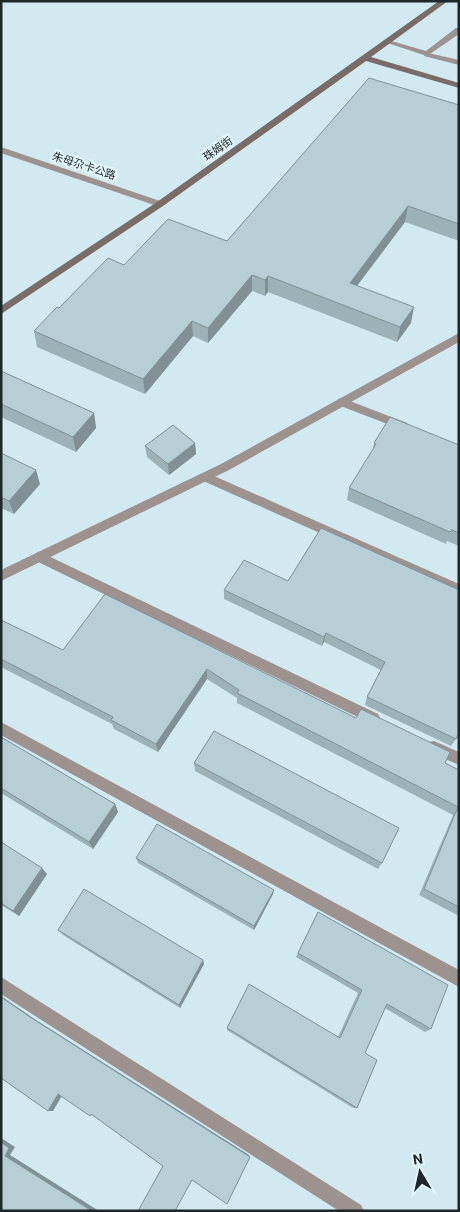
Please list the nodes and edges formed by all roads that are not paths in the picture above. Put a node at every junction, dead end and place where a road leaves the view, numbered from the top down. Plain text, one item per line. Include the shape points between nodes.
1 (444, 1) edge
2 (459, 30) edge
3 (388, 42) junction
4 (427, 54) junction
5 (365, 58) junction
6 (459, 63) edge
7 (459, 86) edge
8 (1, 150) edge
9 (160, 204) junction
10 (1, 310) edge
11 (459, 337) edge
12 (342, 402) junction
13 (414, 430) edge
14 (205, 477) junction
15 (40, 557) junction
16 (1, 576) edge
17 (459, 590) edge
18 (388, 724) edge
19 (1, 728) edge
20 (423, 742) edge
21 (459, 759) edge
22 (459, 979) edge
23 (1, 985) edge
24 (355, 1211) edge

1 - 3 main road, 珠姆街
2 - 4 street
3 - 4 street
3 - 5 main road, 珠姆街
4 - 6 street
5 - 7 main road
5 - 9 main road, 珠姆街
8 - 9 street, 朱母尕卡公路
9 - 10 main road, 珠姆街
11 - 12 street
12 - 13 street
12 - 14 street
14 - 15 street
14 - 17 street
15 - 16 street
15 - 18 street
19 - 22 street
20 - 21 street
23 - 24 street

